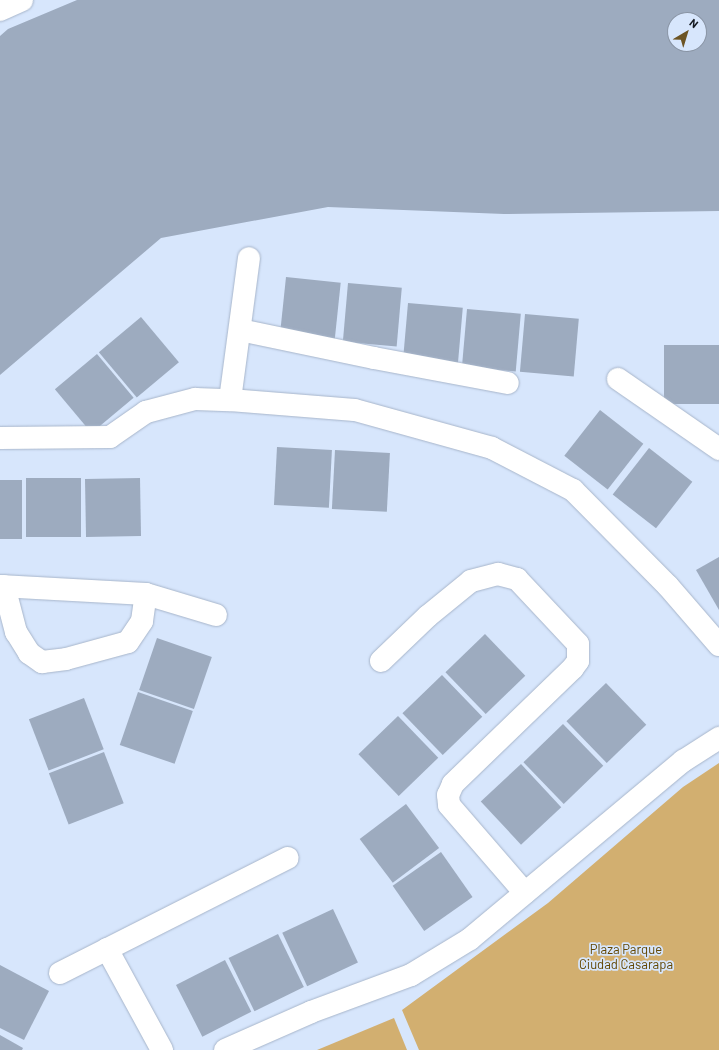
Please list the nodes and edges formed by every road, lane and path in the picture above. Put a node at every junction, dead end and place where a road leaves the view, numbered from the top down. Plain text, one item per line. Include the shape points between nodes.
1 (22, 0) edge
2 (0, 10) edge
3 (250, 258) dead end
4 (240, 330) junction
5 (618, 378) dead end
6 (508, 383) dead end
7 (230, 400) junction
8 (0, 438) edge
9 (719, 449) edge
10 (2, 586) edge
11 (146, 594) junction
12 (216, 615) dead end
13 (719, 645) edge
14 (381, 662) dead end
15 (719, 738) edge
16 (288, 858) dead end
17 (525, 893) junction
18 (107, 949) junction
19 (60, 973) dead end
20 (162, 1050) edge
21 (225, 1050) edge

1 - 2 street
3 - 4 street
4 - 6 street
4 - 7 street
5 - 9 street
7 - 8 street via 195,399 146,412 110,437
7 - 13 street via 355,410 492,448 573,490 668,586
10 - 11 street
10 - 11 street via 16,632 29,652 42,662 66,660 128,642 142,621
11 - 12 street
14 - 17 street via 428,616 471,582 498,574 517,579 578,644 578,661 573,668 453,784 448,795 449,805
15 - 17 street via 683,761
16 - 18 street
17 - 21 street via 470,939 411,975 311,1012
18 - 19 street
18 - 20 street

